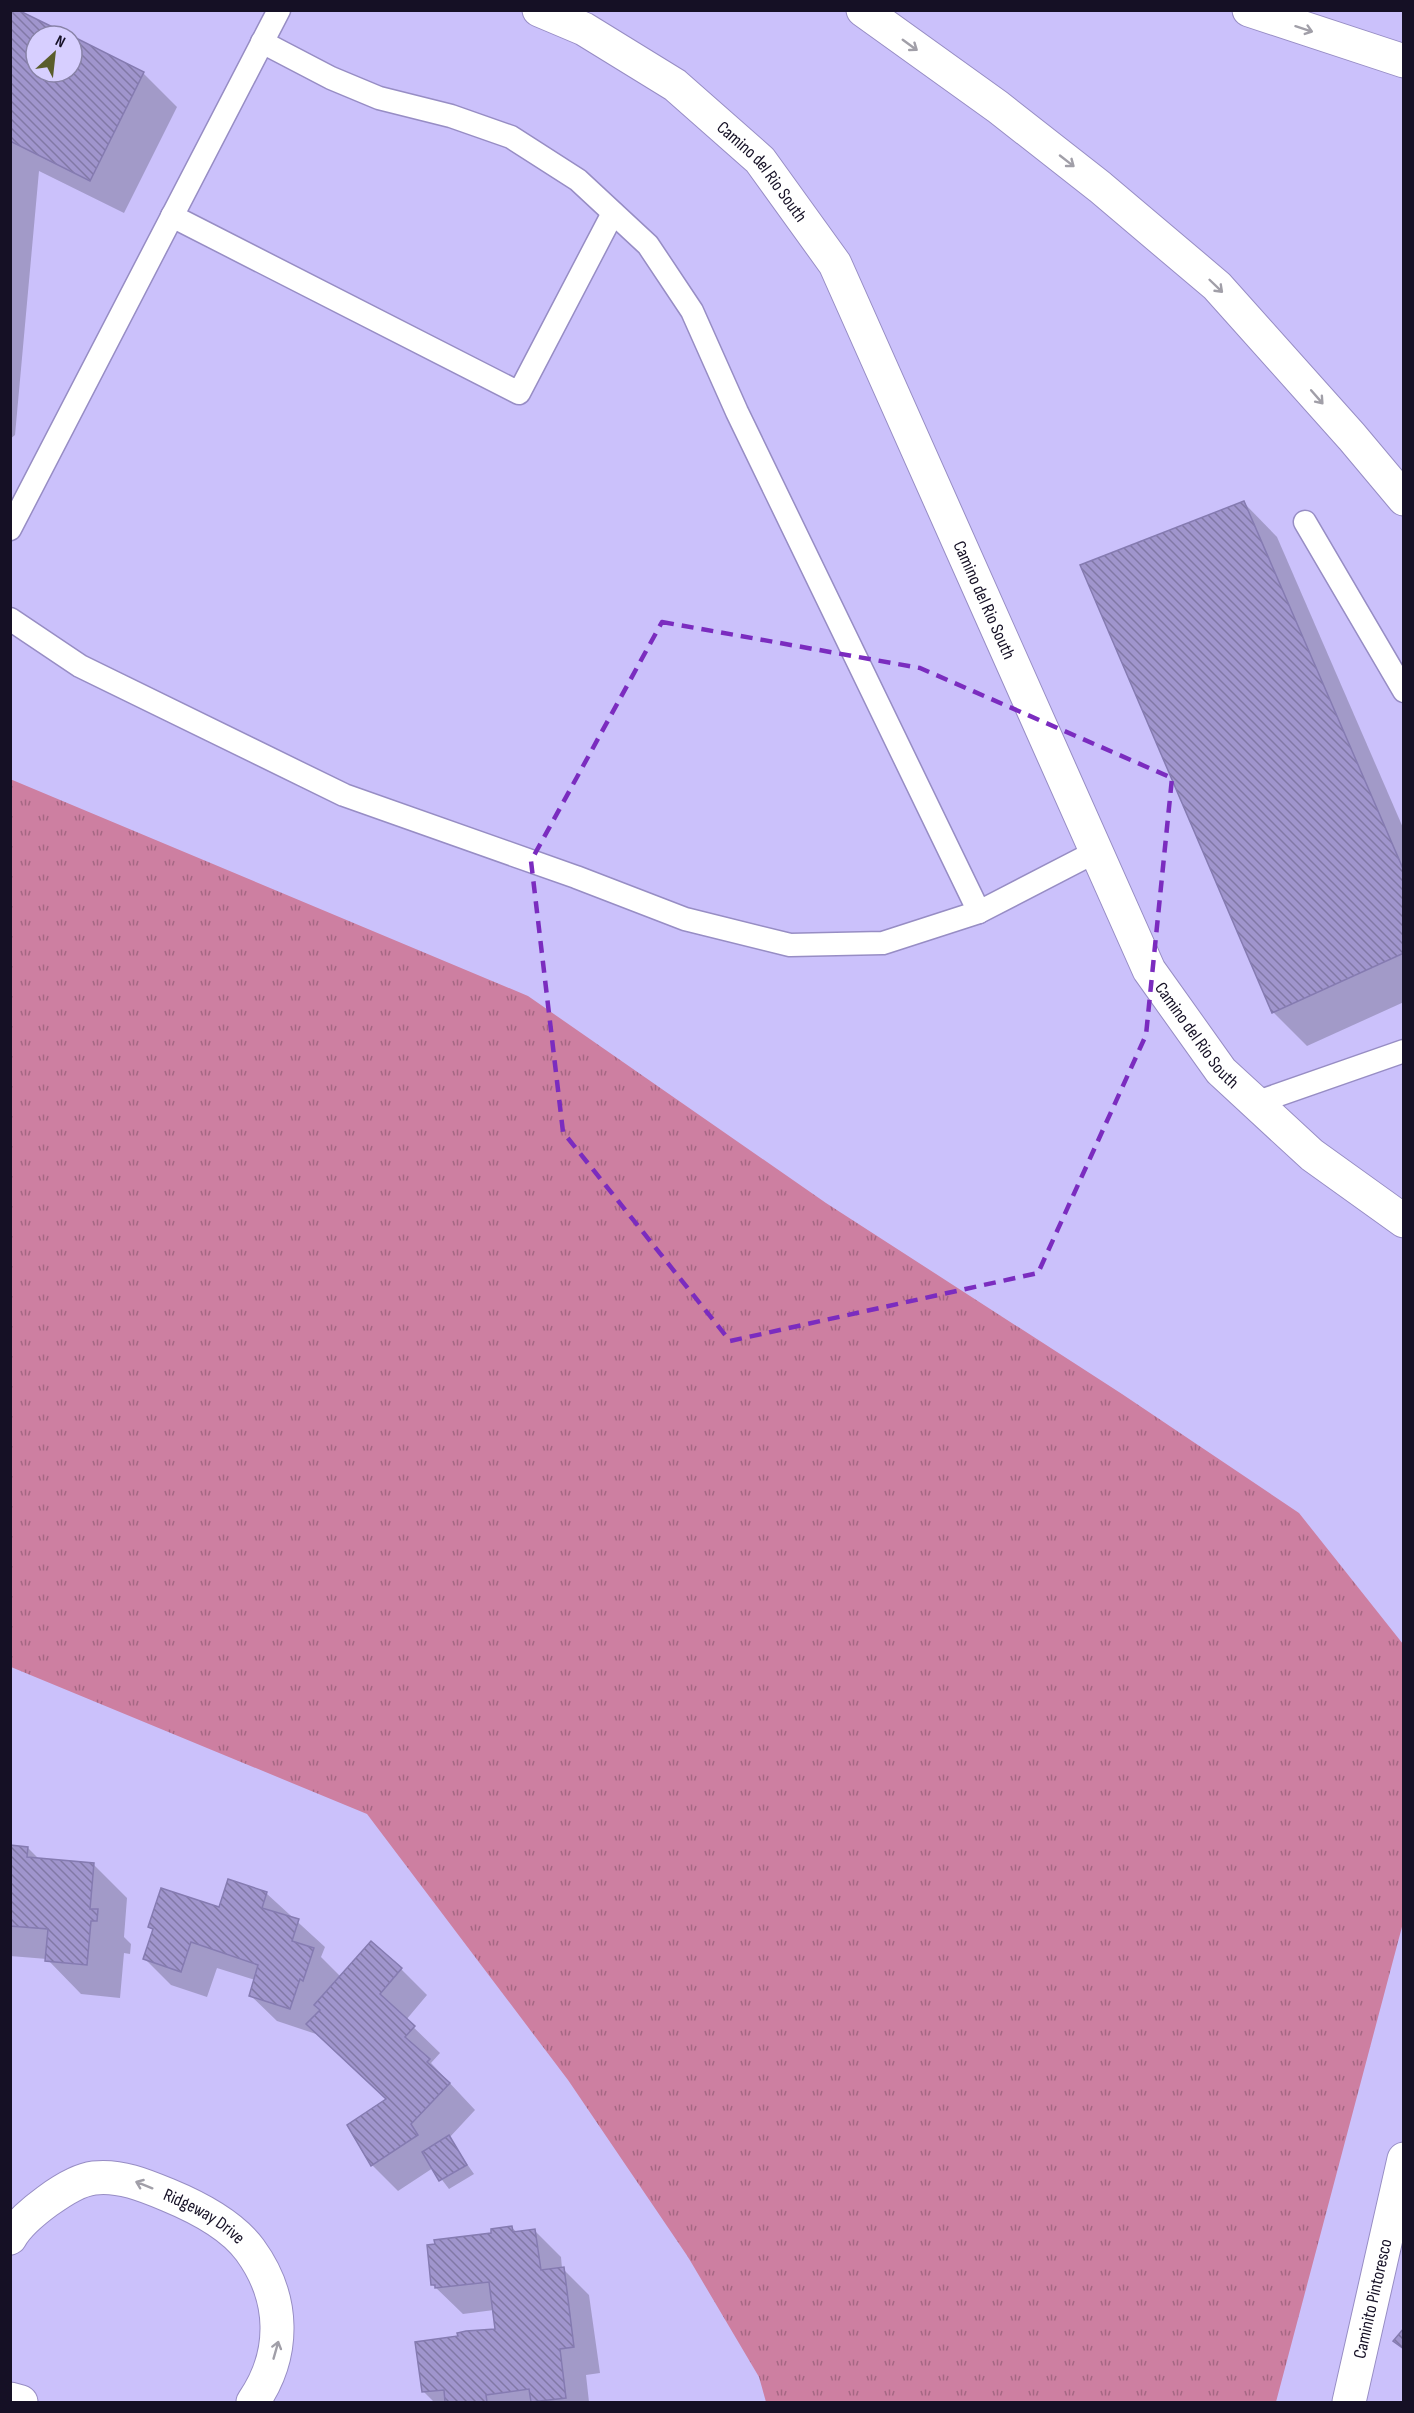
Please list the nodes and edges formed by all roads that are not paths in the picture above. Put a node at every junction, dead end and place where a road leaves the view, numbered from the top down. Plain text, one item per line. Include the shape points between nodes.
1 (279, 10) edge
2 (539, 10) edge
3 (862, 10) edge
4 (1249, 10) edge
5 (262, 42) junction
6 (1404, 61) edge
7 (613, 213) junction
8 (172, 216) junction
9 (1404, 499) edge
10 (1305, 522) dead end
11 (10, 529) edge
12 (10, 619) edge
13 (1404, 691) edge
14 (1097, 851) junction
15 (979, 912) junction
16 (1404, 1051) edge
17 (1255, 1103) junction
18 (1404, 1221) edge
19 (1404, 2159) edge
20 (10, 2238) edge
21 (10, 2399) edge
22 (21, 2403) edge
23 (253, 2403) edge
24 (1349, 2403) edge

1 - 5 lane
2 - 14 main road, Camino del Rio South via 584,29 675,85 760,160 835,264
3 -> 9 main road via 1026,129 1217,286
4 -> 6 main road
5 - 7 lane via 380,98 511,136 578,180
5 - 8 lane
7 - 8 lane via 519,393
7 - 15 lane via 648,245 692,310 742,422
8 - 11 lane
10 - 13 lane
12 - 15 lane via 80,666 344,795 685,919 790,945 884,942
14 - 15 lane
14 - 17 main road, Camino del Rio South via 1149,970 1221,1071
16 - 17 lane
17 - 18 main road, Camino del Rio South via 1312,1155
19 - 24 main road, Caminito Pintoresco
23 -> 20 main road, Ridgeway Drive via 266,2384 279,2338 272,2291 250,2249 216,2218 132,2180 92,2178 47,2200
21 - 22 main road

